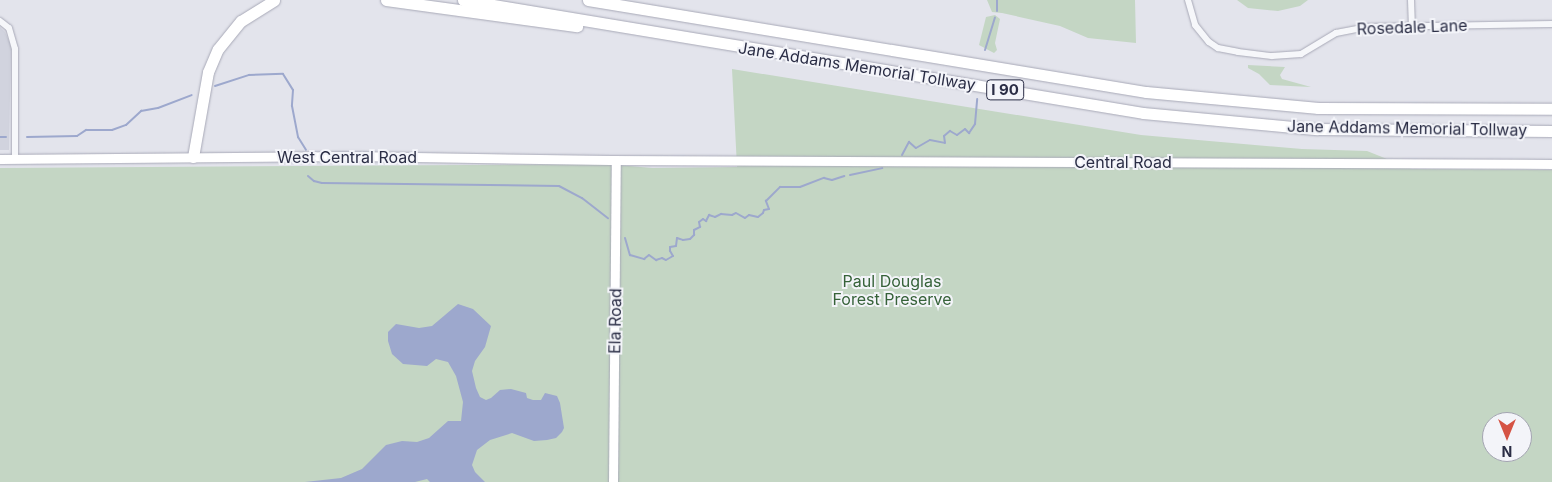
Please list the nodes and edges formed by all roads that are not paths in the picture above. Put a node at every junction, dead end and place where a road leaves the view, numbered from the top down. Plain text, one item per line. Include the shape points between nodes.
1 (274, 0) edge
2 (386, 0) edge
3 (463, 0) edge
4 (588, 0) edge
5 (1188, 0) edge
6 (1412, 0) edge
7 (0, 21) edge
8 (1552, 24) edge
9 (1412, 26) junction
10 (701, 40) junction
11 (1552, 109) edge
12 (1552, 131) edge
13 (193, 157) junction
14 (0, 158) edge
15 (16, 158) junction
16 (616, 160) junction
17 (694, 161) joint
18 (1552, 164) edge
19 (613, 482) edge

1 - 13 highway via 241,21 218,49 208,72
2 - 10 highway
3 - 10 highway, Jane Addams Memorial Tollway / I 90
4 - 11 highway, Jane Addams Memorial Tollway / I 90 via 1175,95 1318,108
5 - 9 street, Rosedale Lane via 1191,15 1202,36 1218,48 1238,52 1301,54 1349,29
6 - 9 street
7 - 15 street via 9,28 15,42
8 - 9 street, Rosedale Lane
10 - 12 highway, Jane Addams Memorial Tollway / I 90 via 1143,113 1317,129
13 - 15 street, West Central Road
13 - 16 street, West Central Road
14 - 15 street, West Central Road
16 - 17 street, West Central Road
16 - 19 street, Ela Road
17 - 18 street, Central Road

